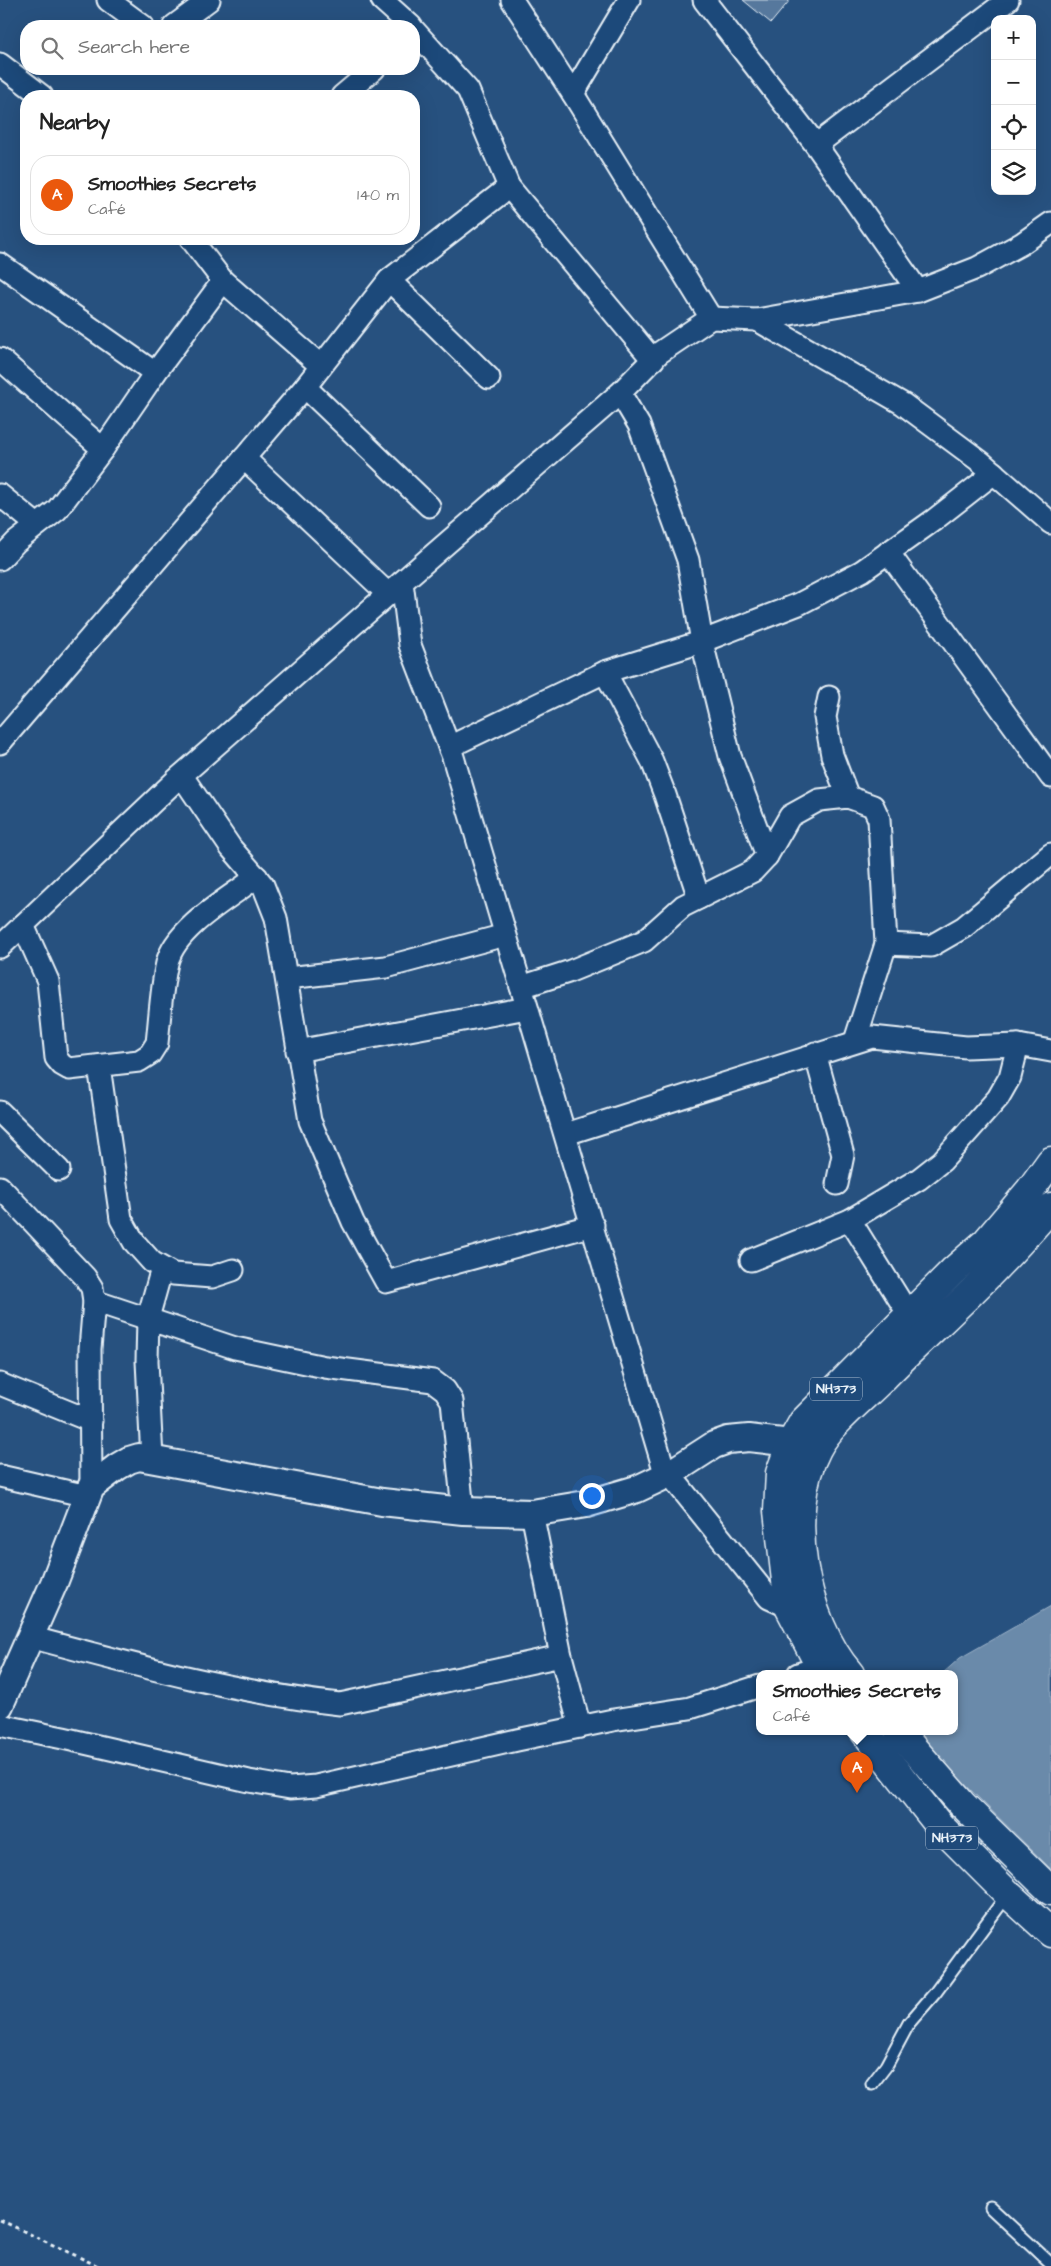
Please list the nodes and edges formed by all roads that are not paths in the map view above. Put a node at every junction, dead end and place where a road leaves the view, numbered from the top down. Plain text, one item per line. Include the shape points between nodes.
1 (108, 0) edge
2 (209, 0) edge
3 (382, 0) edge
4 (512, 0) edge
5 (629, 0) edge
6 (704, 0) edge
7 (1008, 0) edge
8 (135, 20) edge
9 (182, 20) edge
10 (403, 20) edge
11 (420, 38) edge
12 (0, 64) edge
13 (367, 75) edge
14 (34, 90) edge
15 (349, 90) edge
16 (573, 94) junction
17 (816, 145) junction
18 (508, 187) junction
19 (1051, 223) edge
20 (196, 245) edge
21 (0, 264) edge
22 (389, 280) junction
23 (223, 281) junction
24 (918, 291) junction
25 (711, 318) junction
26 (757, 320) junction
27 (0, 359) edge
28 (653, 360) junction
29 (321, 366) junction
30 (155, 373) junction
31 (489, 378) dead end
32 (305, 387) junction
33 (620, 393) junction
34 (103, 449) junction
35 (244, 458) junction
36 (994, 473) junction
37 (0, 495) edge
38 (429, 506) dead end
39 (1051, 523) edge
40 (37, 525) junction
41 (888, 552) junction
42 (0, 559) edge
43 (395, 588) junction
44 (702, 642) junction
45 (605, 672) junction
46 (829, 696) dead end
47 (0, 743) edge
48 (449, 746) junction
49 (182, 776) junction
50 (1051, 777) edge
51 (848, 797) junction
52 (1051, 854) edge
53 (767, 856) junction
54 (257, 877) junction
55 (699, 898) junction
56 (23, 925) junction
57 (505, 935) junction
58 (886, 944) junction
59 (0, 948) edge
60 (287, 978) junction
61 (521, 987) junction
62 (527, 1008) junction
63 (855, 1041) junction
64 (1018, 1046) junction
65 (1051, 1050) edge
66 (297, 1051) junction
67 (815, 1053) junction
68 (99, 1066) junction
69 (0, 1112) edge
70 (566, 1134) junction
71 (1051, 1161) edge
72 (59, 1170) dead end
73 (836, 1184) dead end
74 (0, 1186) edge
75 (1051, 1207) edge
76 (850, 1220) junction
77 (592, 1225) junction
78 (751, 1260) dead end
79 (162, 1268) junction
80 (233, 1270) dead end
81 (94, 1301) junction
82 (909, 1315) junction
83 (148, 1318) junction
84 (0, 1384) edge
85 (91, 1421) junction
86 (791, 1443) junction
87 (152, 1459) junction
88 (669, 1474) junction
89 (0, 1476) edge
90 (89, 1492) junction
91 (463, 1511) junction
92 (532, 1514) junction
93 (789, 1607) junction
94 (30, 1637) junction
95 (561, 1656) junction
96 (9, 1663) edge
97 (813, 1670) edge
98 (847, 1670) edge
99 (756, 1687) edge
100 (0, 1705) edge
101 (0, 1726) edge
102 (580, 1727) junction
103 (868, 1735) edge
104 (902, 1735) edge
105 (1051, 1892) edge
106 (1008, 1894) junction
107 (1051, 1933) edge
108 (872, 2084) dead end
109 (991, 2208) dead end
110 (1051, 2264) edge

1 - 8 street
2 - 9 street
3 - 10 street
4 - 16 street
5 - 16 street
6 - 17 street
7 - 17 street
11 - 18 street via 468,90
12 - 14 street
13 - 15 street
16 - 25 street
17 - 24 street
18 - 22 street
18 - 28 street
19 - 24 street via 977,268
20 - 23 street
21 - 30 street
22 - 29 street
22 - 31 street
23 - 29 street
23 - 30 street
24 - 26 street
25 - 26 street
25 - 28 street
26 - 36 street via 903,404
27 - 34 street
28 - 33 street
29 - 32 street
30 - 34 street
32 - 35 street
32 - 38 street
33 - 43 street
33 - 44 street via 639,425 688,560
34 - 40 street via 57,510
35 - 43 street
35 - 47 street
36 - 39 street
36 - 41 street
37 - 40 street
40 - 42 street
41 - 44 street via 862,571 799,604
41 - 50 street
43 - 48 street via 410,645
43 - 49 street
44 - 45 street
44 - 53 street via 730,756
45 - 48 street
45 - 55 street via 652,761
46 - 51 street via 826,726 832,755
48 - 57 street
49 - 54 street via 231,848
49 - 56 street
51 - 53 street via 819,800 790,816
51 - 58 street via 873,806 879,819
52 - 58 street via 964,927 931,946
53 - 55 street via 753,871
54 - 60 street via 276,918
54 - 68 street via 191,927 175,945 167,962 157,1043 150,1054 139,1061
55 - 61 street via 683,906 644,940 568,972
56 - 59 street
56 - 68 street via 48,981 56,1058 69,1069
57 - 60 street via 386,967
57 - 61 street
58 - 63 street
60 - 66 street
61 - 62 street
62 - 66 street
62 - 70 street
63 - 64 street via 872,1037 966,1047
63 - 67 street
64 - 65 street
64 - 76 street via 1010,1077 998,1098 942,1161 919,1179
66 - 77 street via 310,1121 353,1222 386,1282
67 - 70 street
67 - 73 street via 843,1155
68 - 79 street via 122,1219 134,1242
69 - 72 street
70 - 77 street
71 - 82 highway, NH373 via 986,1242
74 - 81 street via 85,1277 92,1288
75 - 98 highway, NH373 via 817,1448 803,1492 804,1574 818,1623
76 - 78 street
76 - 82 street
77 - 88 street via 663,1466
79 - 80 street via 173,1274 212,1277
79 - 83 street
81 - 83 street
81 - 85 street via 90,1350
82 - 86 highway, NH373 via 802,1422
83 - 87 street
83 - 91 street via 235,1348 325,1367 433,1381 452,1400
84 - 85 street
85 - 90 street
86 - 88 street via 749,1438 728,1440 714,1445
86 - 93 highway, NH373 via 780,1473 778,1511
87 - 90 street via 139,1457 129,1460
87 - 91 street via 382,1502
88 - 92 street via 636,1489 594,1502
88 - 93 street via 769,1598
89 - 90 street
90 - 94 street
91 - 92 street
92 - 95 street
93 - 97 highway, NH373
94 - 95 street via 152,1669 309,1701 340,1704
94 - 96 street
95 - 102 street
96 - 100 street
99 - 102 street via 690,1708
101 - 102 street via 290,1788 316,1786
103 - 106 highway, NH373 via 939,1825
104 - 105 highway, NH373 via 962,1804
106 - 107 highway, NH373
106 - 108 lane via 935,1993 908,2023 886,2066
109 - 110 lane

